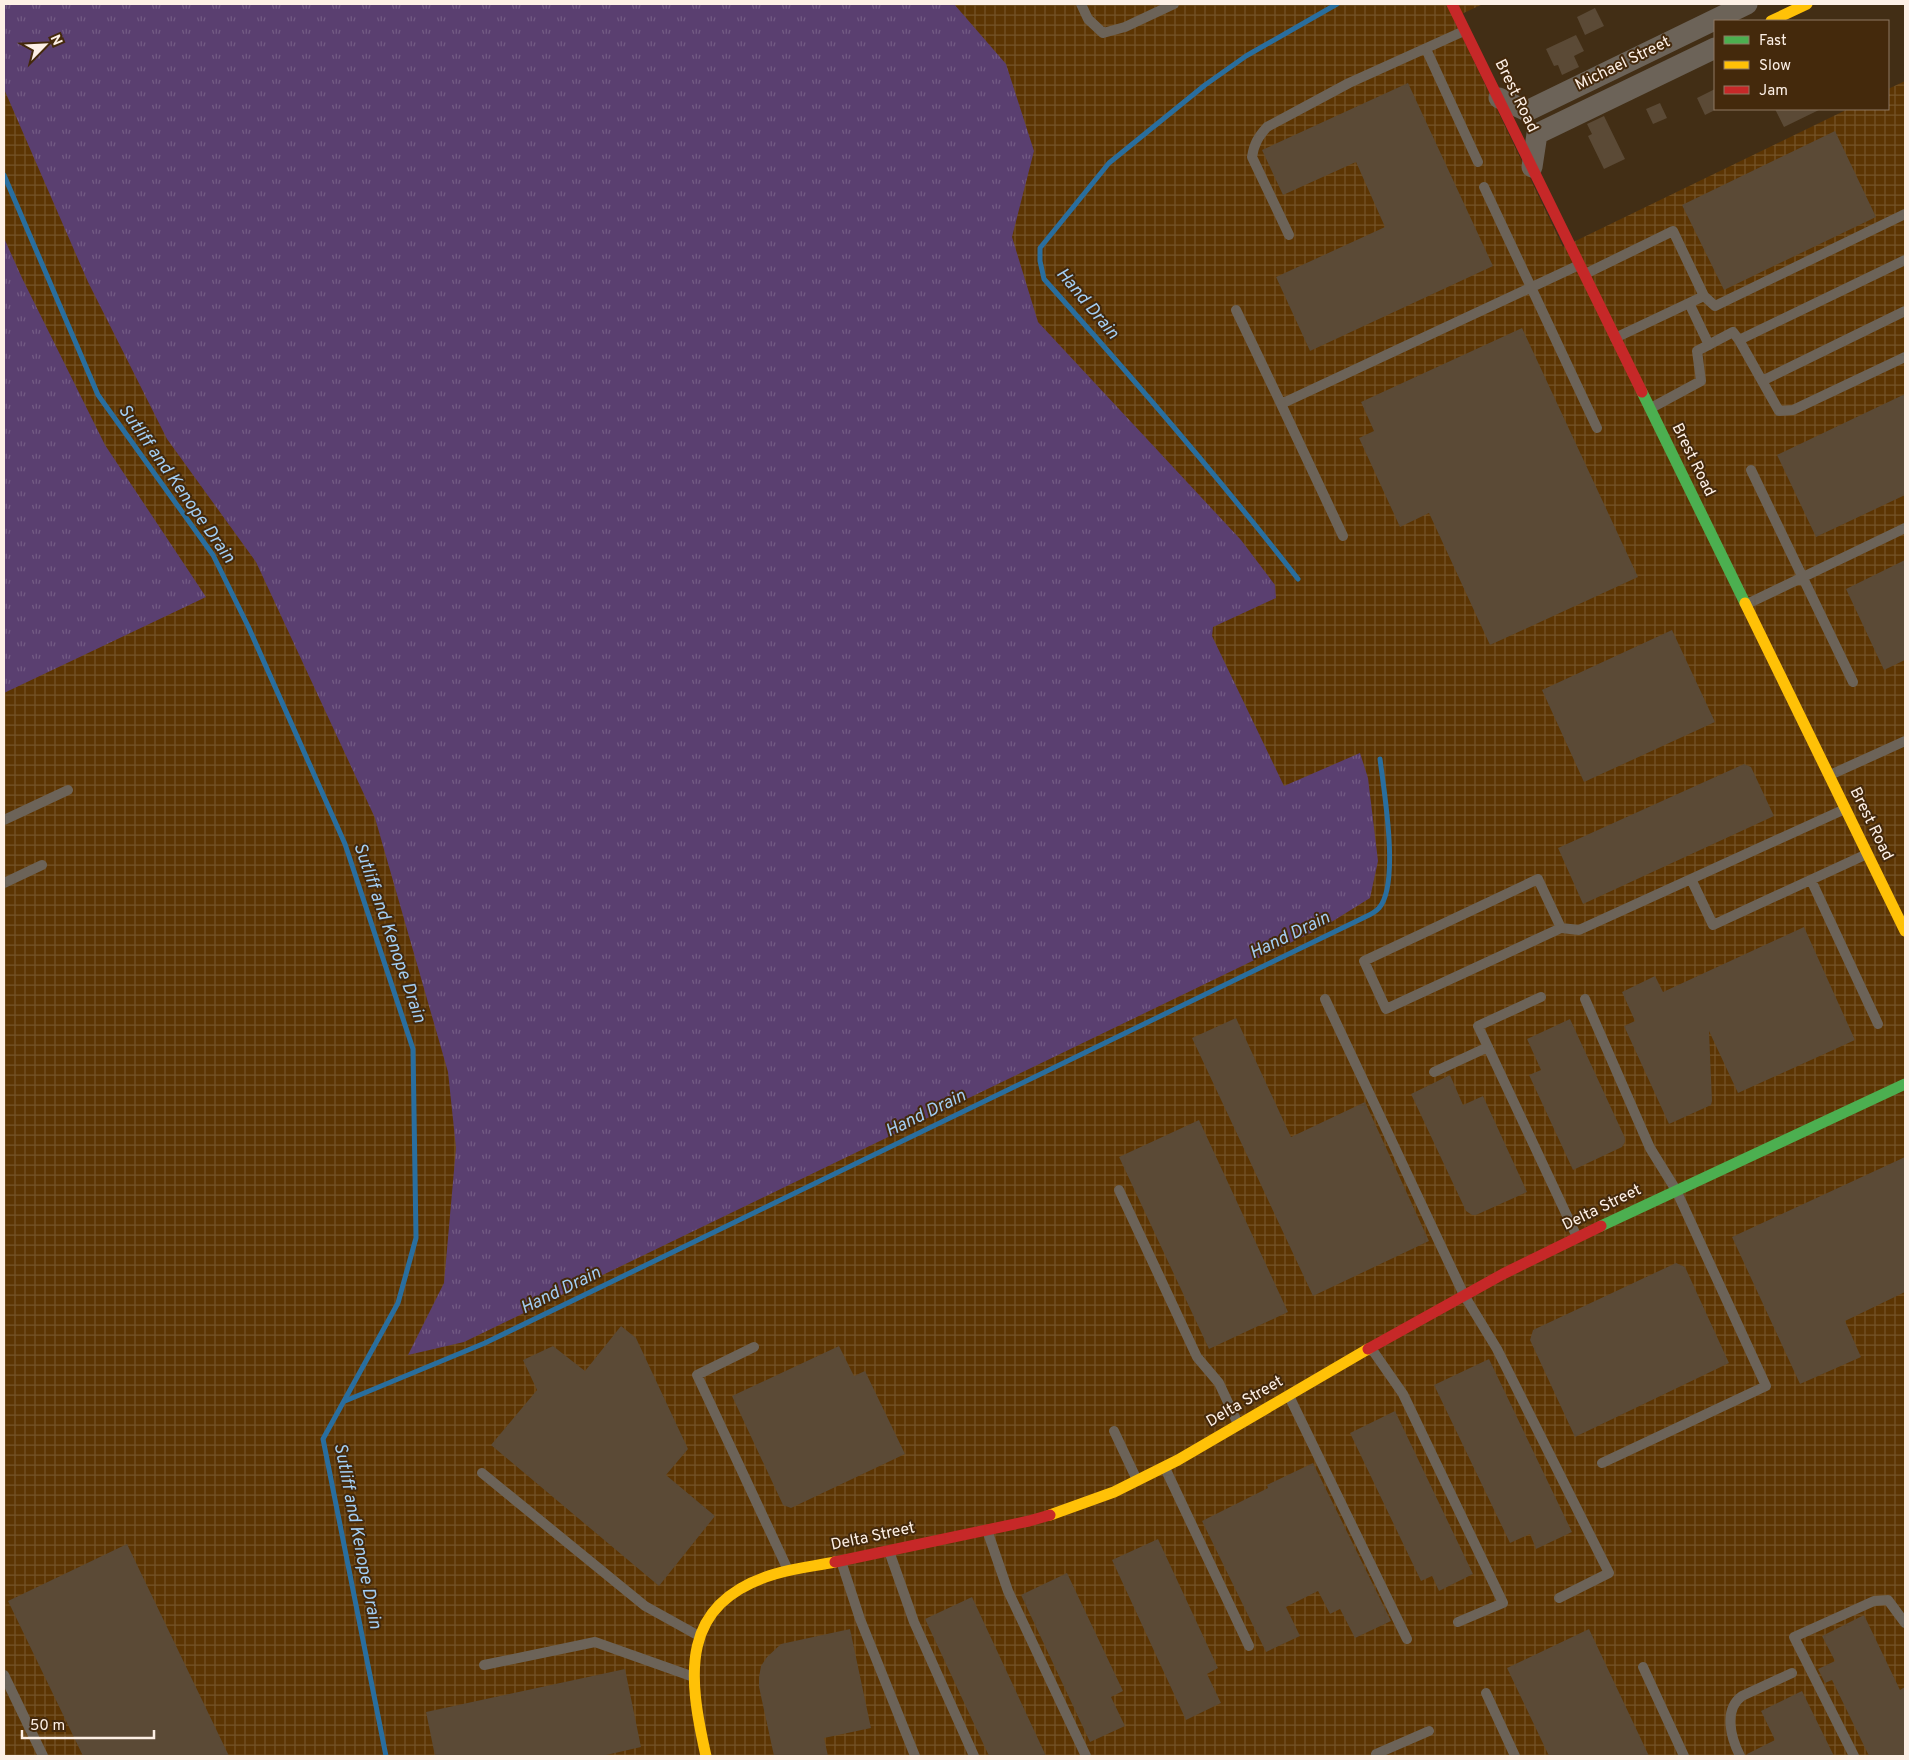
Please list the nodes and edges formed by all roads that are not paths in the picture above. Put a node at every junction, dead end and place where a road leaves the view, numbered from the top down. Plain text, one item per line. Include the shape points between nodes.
1 (1080, 4) edge
2 (1174, 4) edge
3 (1452, 4) edge
4 (1747, 4) edge
5 (1807, 4) edge
6 (1714, 20) edge
7 (1714, 20) edge
8 (1773, 20) edge
9 (1465, 31) junction
10 (1714, 48) edge
11 (1426, 49) junction
12 (1499, 98) junction
13 (1478, 162) dead end
14 (1532, 167) junction
15 (1484, 187) dead end
16 (1905, 214) edge
17 (1289, 235) dead end
18 (1905, 260) edge
19 (1582, 269) junction
20 (1531, 287) junction
21 (1704, 296) junction
22 (1688, 304) junction
23 (1236, 310) dead end
24 (1905, 311) edge
25 (1616, 338) junction
26 (1739, 340) junction
27 (1709, 345) junction
28 (1905, 357) edge
29 (1762, 381) junction
30 (1281, 404) junction
31 (1650, 408) junction
32 (1597, 428) dead end
33 (1751, 470) dead end
34 (1905, 528) edge
35 (1343, 536) dead end
36 (1802, 577) junction
37 (1746, 604) junction
38 (1853, 682) dead end
39 (1905, 740) edge
40 (1829, 775) junction
41 (68, 790) dead end
42 (1846, 809) junction
43 (4, 820) edge
44 (1868, 853) junction
45 (42, 865) dead end
46 (1691, 879) junction
47 (1811, 880) junction
48 (4, 883) edge
49 (1561, 928) junction
50 (1905, 931) edge
51 (1541, 996) dead end
52 (1325, 999) dead end
53 (1585, 999) dead end
54 (1878, 1024) dead end
55 (1488, 1047) junction
56 (1434, 1072) dead end
57 (1905, 1084) edge
58 (1119, 1190) dead end
59 (1676, 1190) junction
60 (1578, 1238) junction
61 (1464, 1295) junction
62 (754, 1347) dead end
63 (1371, 1347) junction
64 (1289, 1395) junction
65 (1238, 1425) junction
66 (1114, 1431) dead end
67 (1602, 1463) dead end
68 (1165, 1467) junction
69 (482, 1473) dead end
70 (1137, 1480) junction
71 (987, 1530) junction
72 (889, 1550) junction
73 (840, 1560) junction
74 (789, 1571) junction
75 (1559, 1598) dead end
76 (1458, 1622) dead end
77 (1905, 1623) edge
78 (700, 1636) junction
79 (1407, 1638) dead end
80 (1250, 1646) dead end
81 (484, 1665) dead end
82 (1643, 1667) dead end
83 (1792, 1673) dead end
84 (4, 1675) edge
85 (692, 1676) junction
86 (1486, 1693) dead end
87 (1430, 1731) dead end
88 (43, 1756) edge
89 (706, 1756) edge
90 (915, 1756) edge
91 (974, 1756) edge
92 (1086, 1756) edge
93 (1377, 1756) edge
94 (1515, 1756) edge
95 (1684, 1756) edge
96 (1740, 1756) edge
97 (1854, 1756) edge

1 - 2 lane via 1088,19 1103,34
3 - 9 street, Brest Road
4 - 6 street, Michael Street
5 - 8 street
7 - 12 street, Michael Street via 1527,111
9 - 11 lane
9 - 12 street, Brest Road
10 - 14 street, Michael Street via 1537,134
11 - 13 lane
11 - 17 lane via 1349,83 1267,128 1259,136 1252,157
12 - 14 street, Brest Road
14 - 19 street, Brest Road
15 - 20 lane
16 - 21 lane via 1716,306
18 - 26 lane
19 - 20 lane
19 - 21 lane via 1672,231
19 - 25 street, Brest Road
20 - 30 lane
20 - 32 lane
21 - 22 lane
22 - 25 lane
22 - 27 lane
23 - 30 lane
24 - 29 lane
25 - 31 street, Brest Road
26 - 27 lane via 1733,332
26 - 29 lane
27 - 31 lane via 1697,351 1700,381
28 - 29 lane via 1793,410 1780,412
30 - 35 lane
31 - 37 street, Brest Road
33 - 36 lane
34 - 36 lane
36 - 37 lane
36 - 38 lane
37 - 40 street, Brest Road
39 - 40 lane
40 - 42 street, Brest Road
41 - 43 lane
42 - 44 street, Brest Road
42 - 46 lane
44 - 47 lane
44 - 50 street, Brest Road
45 - 48 lane
46 - 47 lane via 1713,925
46 - 49 lane via 1579,930
47 - 54 lane
49 - 49 lane via 1538,879 1364,961 1386,1009
51 - 55 lane via 1478,1026
52 - 61 lane
53 - 59 lane via 1650,1148
55 - 56 lane
55 - 60 lane
57 - 59 street, Delta Street
58 - 65 lane via 1197,1357 1219,1383
59 - 60 street, Delta Street
59 - 67 lane via 1766,1386
60 - 61 street, Delta Street
61 - 63 street, Delta Street
61 - 75 lane via 1497,1349 1609,1573
62 - 74 lane via 697,1375
63 - 64 street, Delta Street
63 - 76 lane via 1403,1394 1503,1603
64 - 65 street, Delta Street
64 - 79 lane
65 - 68 street, Delta Street
66 - 70 lane
68 - 70 street, Delta Street
68 - 80 lane
69 - 78 lane via 645,1606
70 - 71 street, Delta Street via 1068,1510
71 - 72 street, Delta Street
71 - 92 lane via 1008,1590
72 - 73 street, Delta Street
72 - 91 lane via 918,1631
73 - 74 street, Delta Street
73 - 90 lane
74 - 78 street, Delta Street via 736,1591 712,1614
77 - 97 lane via 1888,1600 1874,1600 1794,1637
78 - 85 street, Delta Street
81 - 85 lane via 595,1642
82 - 95 lane
83 - 96 lane via 1742,1696 1732,1707 1731,1735
84 - 88 lane
85 - 89 street, Delta Street via 694,1703
86 - 94 lane
87 - 93 lane

